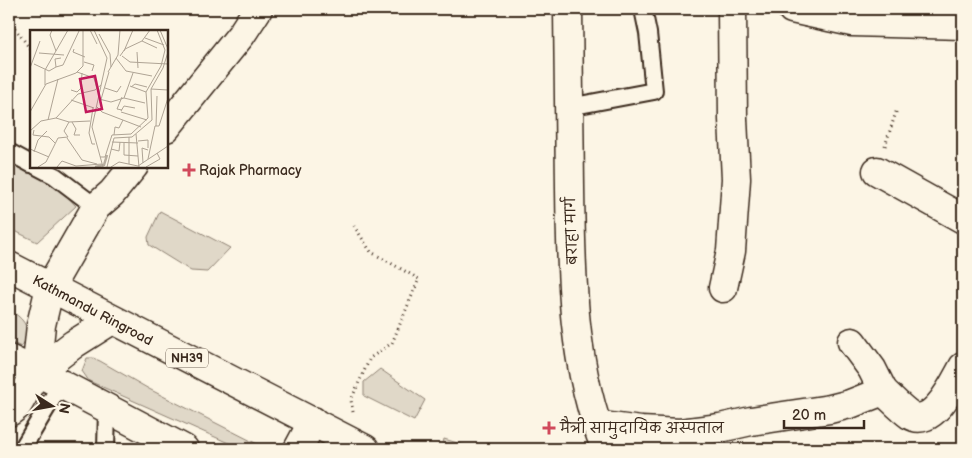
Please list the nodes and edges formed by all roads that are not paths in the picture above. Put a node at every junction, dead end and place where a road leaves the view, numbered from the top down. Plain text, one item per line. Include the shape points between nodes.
1 (258, 9) edge
2 (568, 9) edge
3 (643, 9) edge
4 (732, 9) edge
5 (792, 9) edge
6 (963, 25) edge
7 (569, 107) junction
8 (168, 126) edge
9 (9, 152) edge
10 (30, 163) edge
11 (40, 168) edge
12 (132, 168) edge
13 (877, 171) dead end
14 (96, 207) junction
15 (963, 219) edge
16 (9, 266) edge
17 (50, 287) junction
18 (723, 288) dead end
19 (112, 320) junction
20 (852, 342) dead end
21 (9, 359) edge
22 (963, 367) edge
23 (36, 373) junction
24 (61, 384) junction
25 (883, 391) junction
26 (107, 409) junction
27 (9, 412) edge
28 (313, 422) junction
29 (601, 437) edge
30 (361, 447) edge
31 (22, 449) edge
32 (106, 449) edge
33 (184, 449) edge
34 (298, 449) edge

1 - 8 main road via 241,36
2 - 7 main road, बराहा मार्ग
3 - 7 lane via 654,91
4 - 18 main road via 736,179 731,251
5 - 6 main road via 852,22
7 - 29 main road, बराहा मार्ग via 570,230 575,314 583,377
9 - 10 lane
11 - 14 lane
12 - 14 main road
13 - 15 main road
14 - 17 main road
16 - 17 main road, Kathmandu Ringroad / NH39
17 - 19 main road, Kathmandu Ringroad / NH39
17 - 23 main road
19 - 23 main road
19 - 28 main road, Kathmandu Ringroad / NH39
20 - 25 main road
21 - 23 main road
22 - 25 main road via 932,414 912,416
23 - 24 main road
23 - 27 main road via 17,406
24 - 26 main road
24 - 31 lane
25 - 29 main road via 830,409 750,420 720,428
26 - 32 lane
26 - 33 main road
28 - 30 main road, Kathmandu Ringroad / NH39
28 - 34 main road

